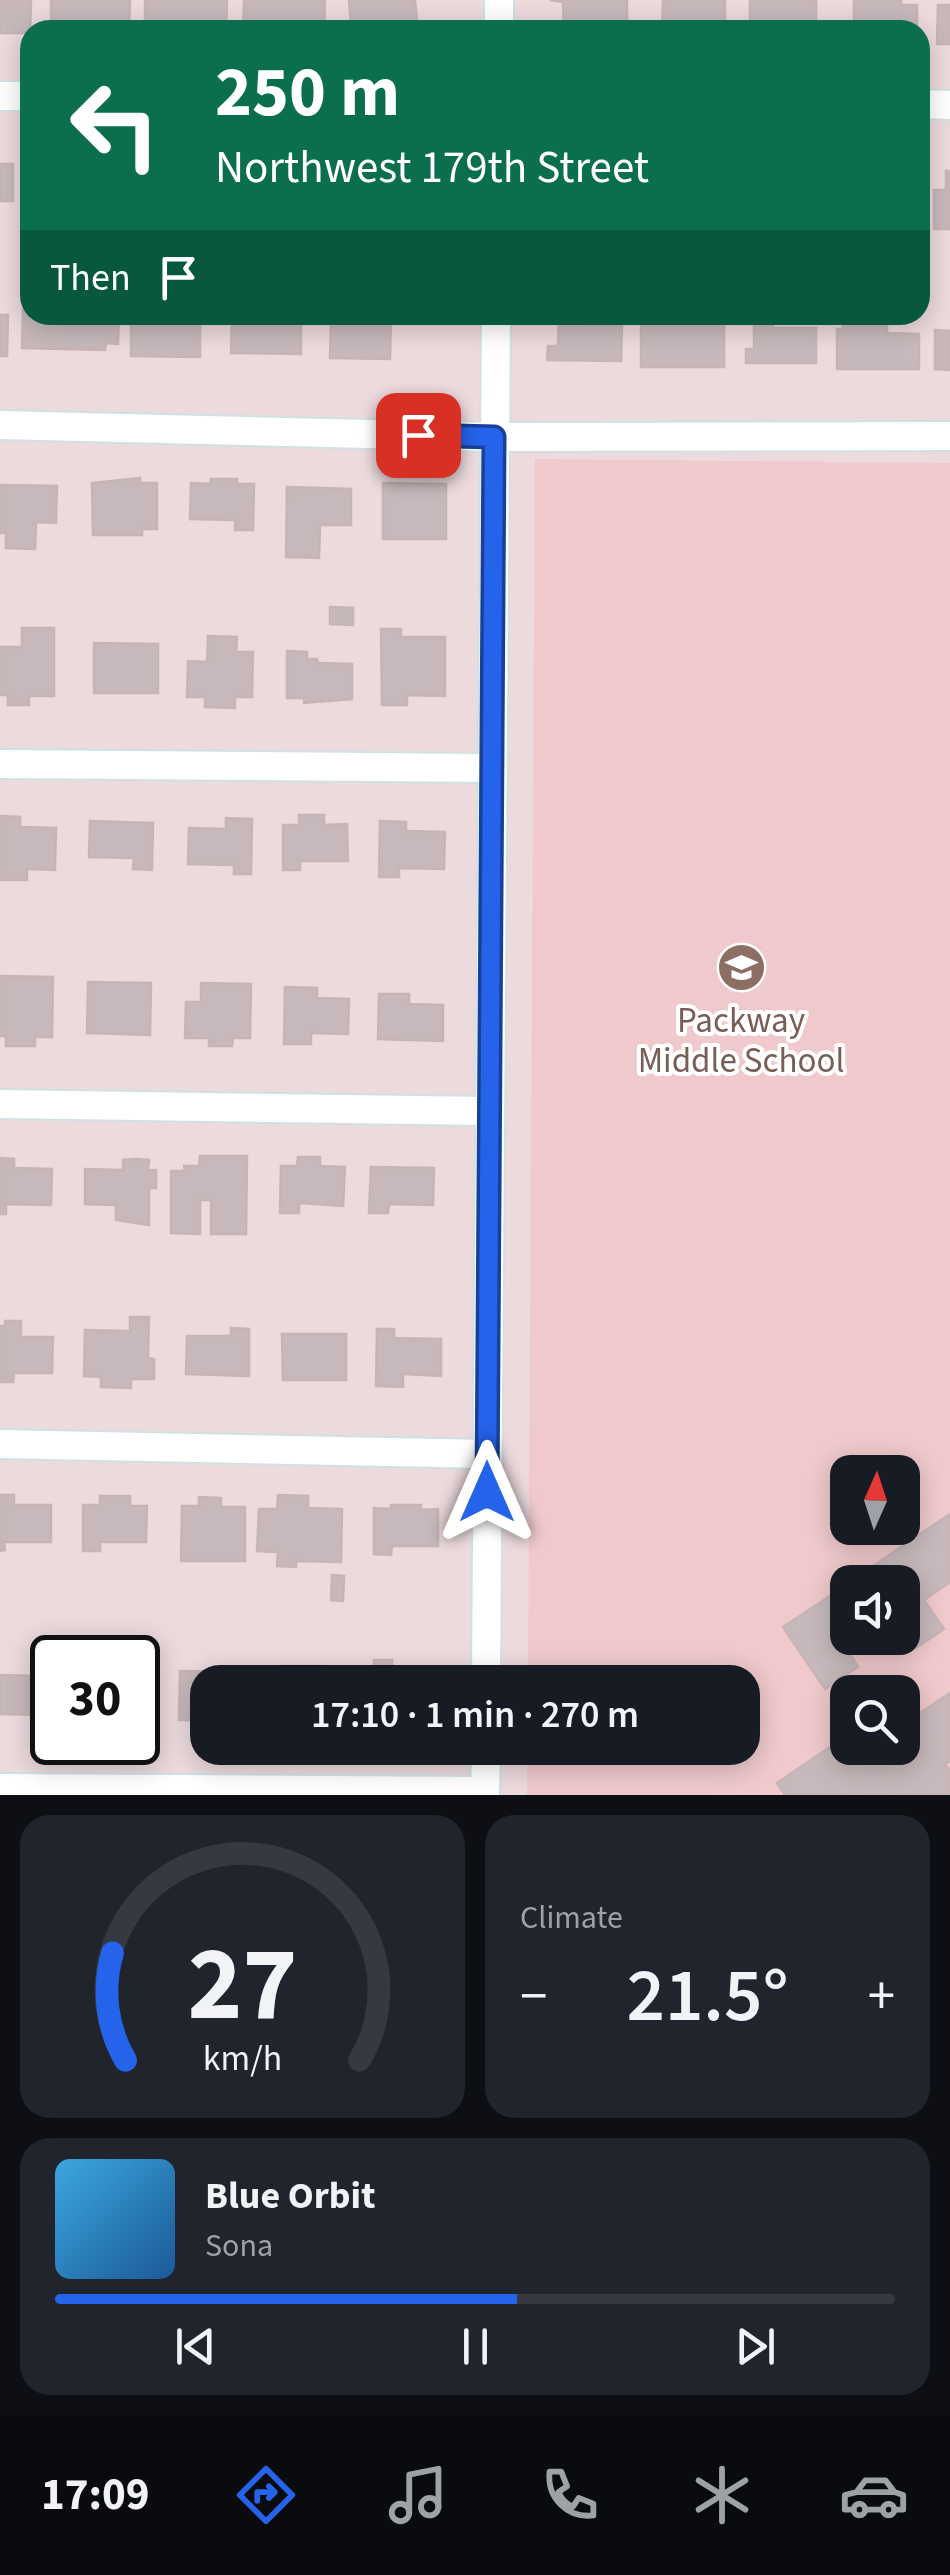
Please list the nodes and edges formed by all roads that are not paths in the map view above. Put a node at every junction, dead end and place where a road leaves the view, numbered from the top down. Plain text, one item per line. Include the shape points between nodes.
1 (496, 325) edge
2 (0, 425) edge
3 (950, 436) edge
4 (494, 437) junction
5 (0, 764) edge
6 (490, 768) junction
7 (0, 1104) edge
8 (488, 1111) junction
9 (0, 1444) edge
10 (487, 1454) junction
11 (486, 1665) edge
12 (486, 1765) edge
13 (0, 1788) edge
14 (486, 1793) edge

1 - 4 street
2 - 4 street
3 - 4 street
4 - 6 street
5 - 6 street
6 - 8 street
7 - 8 street
8 - 10 street
9 - 10 street
10 - 11 street
12 - 14 street
13 - 14 street

